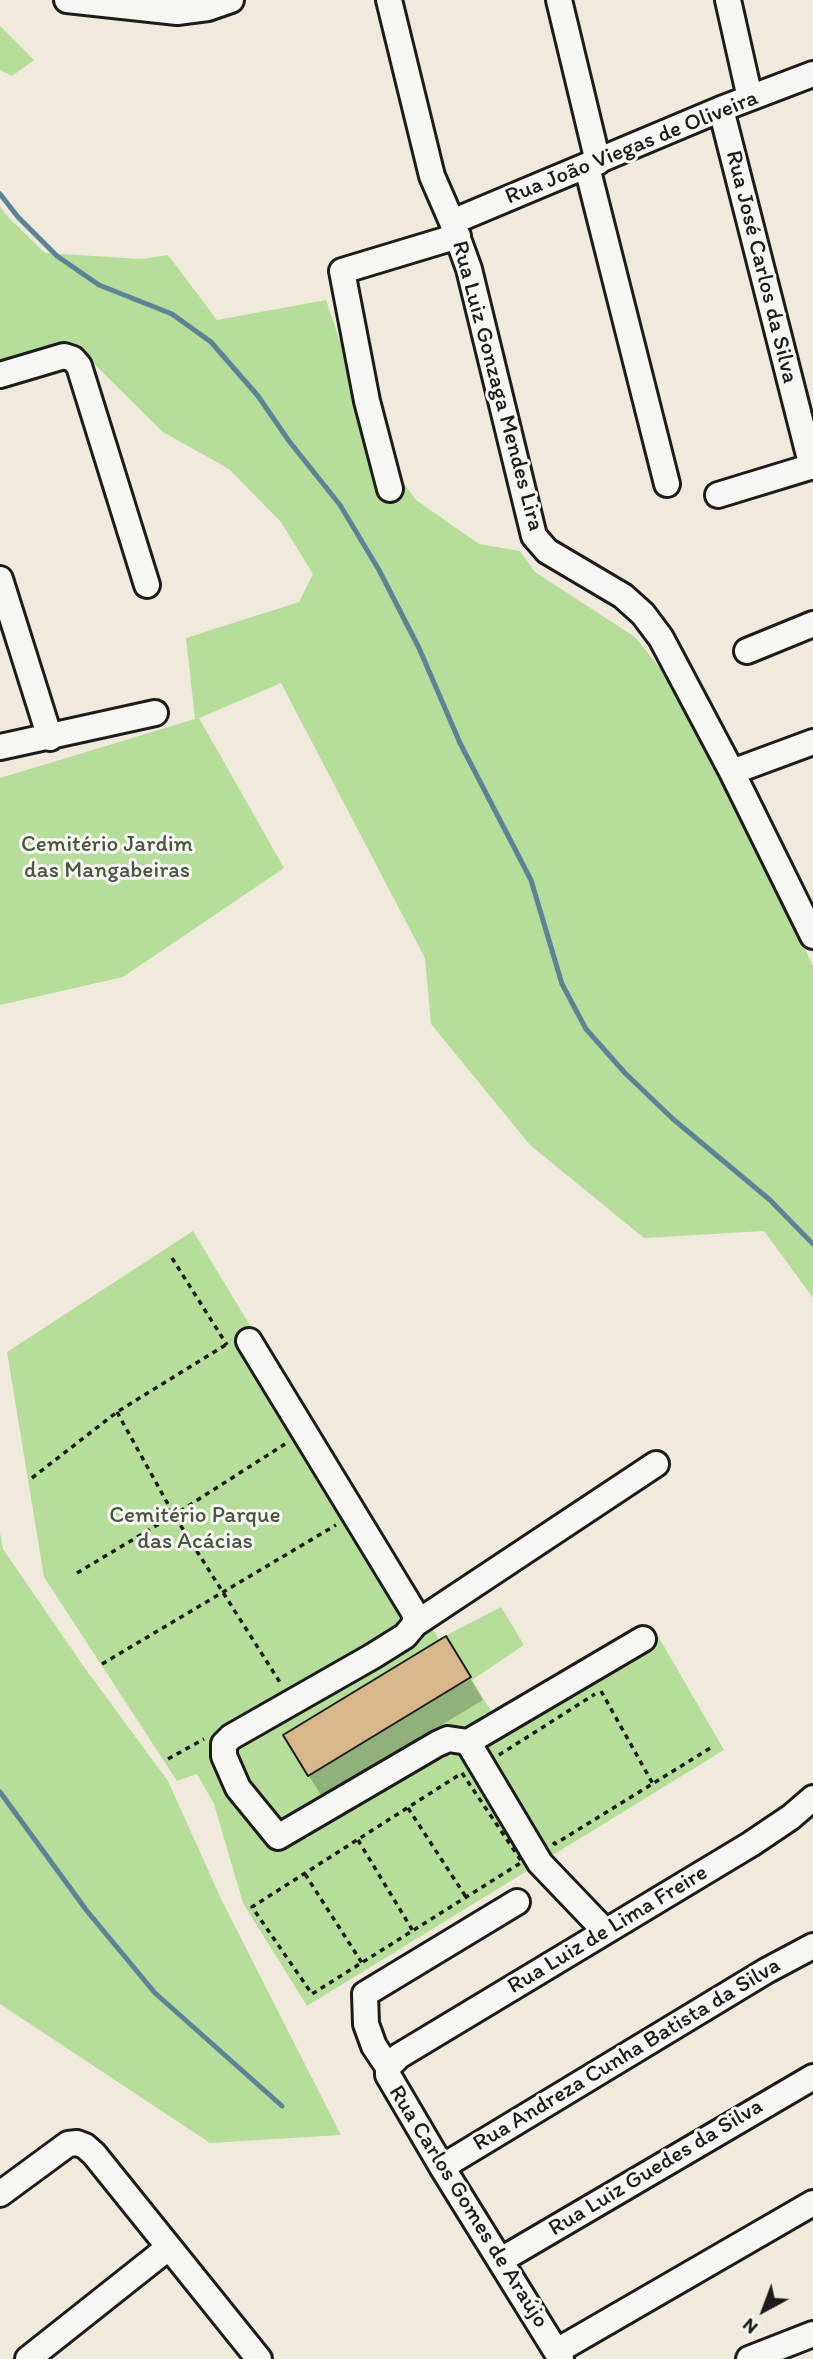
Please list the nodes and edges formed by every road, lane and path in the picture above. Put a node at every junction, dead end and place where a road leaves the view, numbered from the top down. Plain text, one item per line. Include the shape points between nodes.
1 (66, 0) edge
2 (231, 0) edge
3 (389, 0) edge
4 (559, 0) edge
5 (728, 0) edge
6 (813, 75) edge
7 (750, 98) junction
8 (721, 109) junction
9 (592, 164) junction
10 (455, 229) junction
11 (0, 375) edge
12 (812, 466) edge
13 (667, 484) dead end
14 (390, 489) dead end
15 (718, 495) dead end
16 (0, 579) edge
17 (147, 585) dead end
18 (813, 624) edge
19 (747, 651) dead end
20 (155, 713) dead end
21 (50, 737) junction
22 (813, 742) edge
23 (0, 747) edge
24 (732, 772) junction
25 (807, 908) edge
26 (813, 936) edge
27 (172, 1258) dead end
28 (236, 1347) junction
29 (117, 1412) junction
30 (285, 1444) dead end
31 (656, 1464) dead end
32 (32, 1478) dead end
33 (174, 1515) junction
34 (336, 1525) dead end
35 (77, 1573) dead end
36 (223, 1594) junction
37 (415, 1625) junction
38 (643, 1639) dead end
39 (102, 1664) dead end
40 (286, 1692) dead end
41 (215, 1732) dead end
42 (468, 1742) junction
43 (712, 1747) dead end
44 (499, 1755) dead end
45 (168, 1759) dead end
46 (653, 1784) junction
47 (813, 1798) edge
48 (408, 1808) junction
49 (548, 1833) dead end
50 (358, 1840) junction
51 (305, 1874) junction
52 (466, 1897) junction
53 (517, 1902) dead end
54 (413, 1931) junction
55 (604, 1931) junction
56 (813, 1946) edge
57 (362, 1963) junction
58 (393, 2062) junction
59 (813, 2077) edge
60 (442, 2167) junction
61 (0, 2194) edge
62 (813, 2203) edge
63 (168, 2248) junction
64 (500, 2260) junction
65 (813, 2334) edge
66 (559, 2355) edge
67 (28, 2359) edge
68 (259, 2359) edge
69 (749, 2359) edge

1 - 2 street via 177,12
3 - 10 street, Rua Luiz Gonzaga Mendes Lira via 432,176
4 - 9 street
5 - 7 street
6 - 7 street, Rua João Viegas de Oliveira
7 - 8 street, Rua João Viegas de Oliveira
8 - 9 street, Rua João Viegas de Oliveira
8 - 12 street, Rua José Carlos da Silva
9 - 10 street, Rua João Viegas de Oliveira
9 - 13 street
10 - 14 street, Rua João Viegas de Oliveira via 342,271 367,401
10 - 24 street, Rua Luiz Gonzaga Mendes Lira via 469,269 534,536 547,551 623,596 643,614 661,638
11 - 17 street via 64,356 79,366
12 - 15 street
16 - 21 street
18 - 19 street
20 - 21 street
21 - 23 street
22 - 24 street
24 - 25 street, Rua Luiz Gonzaga Mendes Lira
25 - 26 street, Rua Luiz Gonzaga Mendes Lira
27 - 28 path
28 - 29 path
28 - 37 street via 415,1614
29 - 32 path
29 - 33 path
30 - 33 path
31 - 37 street
33 - 35 path
33 - 36 path
34 - 36 path
36 - 39 path
36 - 40 path
37 - 42 street via 405,1636 231,1737 224,1744 224,1756 238,1788 278,1837 437,1744 448,1739
38 - 42 street
41 - 45 path
42 - 55 street via 540,1863
43 - 46 path
44 - 46 path via 601,1691
46 - 49 path via 555,1844
47 - 55 street, Rua Luiz de Lima Freire via 751,1844
48 - 50 path
48 - 52 path
48 - 52 path via 462,1773 522,1862
50 - 51 path
50 - 54 path
51 - 57 path
51 - 57 path via 253,1907 312,1994
52 - 54 path
53 - 58 street, Rua Carlos Gomes de Araújo via 365,1994 366,2024 373,2046
54 - 57 path
55 - 58 street, Rua Luiz de Lima Freire
56 - 60 street, Rua Andreza Cunha Batista da Silva
58 - 60 street, Rua Carlos Gomes de Araújo via 388,2076
59 - 64 street, Rua Luiz Guedes da Silva
60 - 64 street, Rua Carlos Gomes de Araújo
61 - 63 street via 68,2144 77,2143 94,2154
62 - 66 street
63 - 67 street
63 - 68 street
64 - 66 street, Rua Carlos Gomes de Araújo
65 - 69 street

